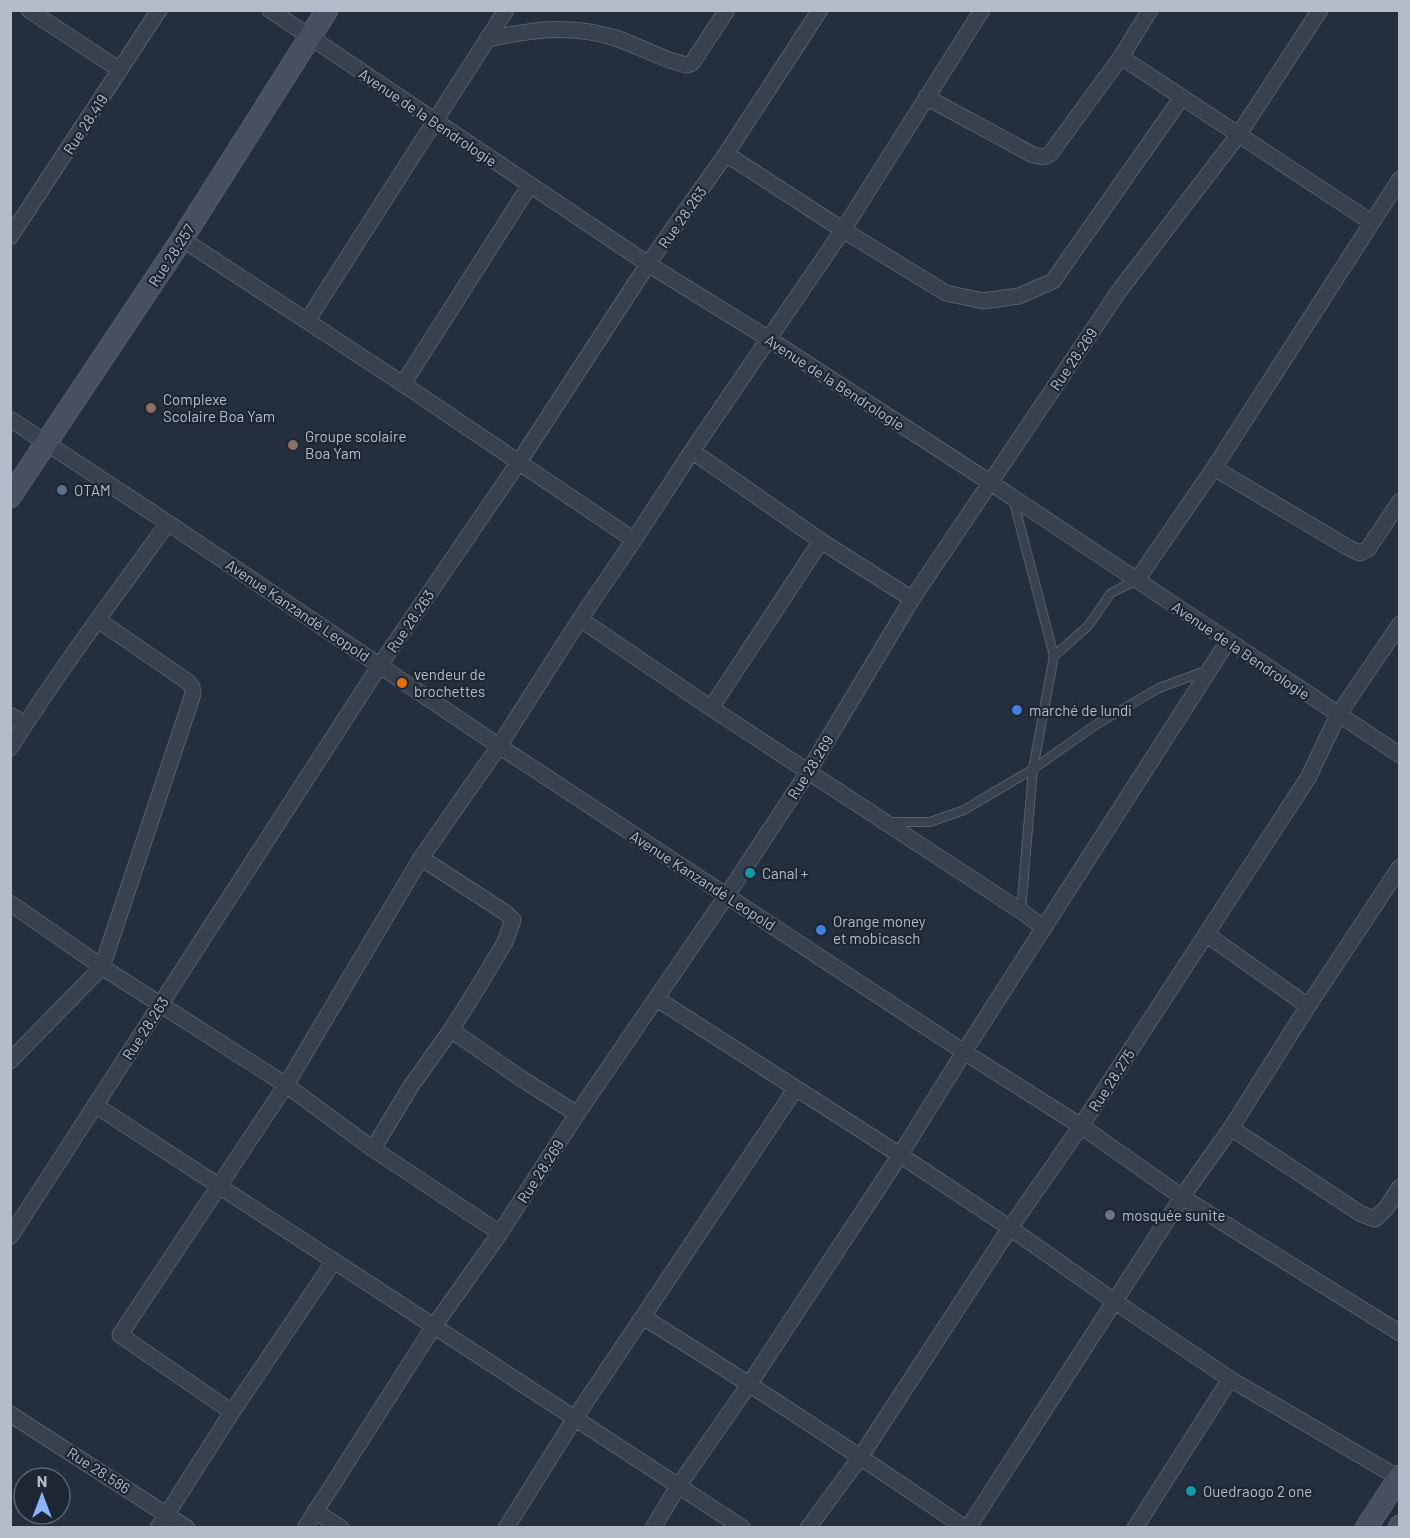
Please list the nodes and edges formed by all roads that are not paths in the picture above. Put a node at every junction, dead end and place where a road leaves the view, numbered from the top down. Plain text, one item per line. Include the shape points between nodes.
1 (29, 10) edge
2 (159, 10) edge
3 (270, 10) edge
4 (327, 10) edge
5 (506, 10) edge
6 (727, 10) edge
7 (820, 10) edge
8 (981, 10) edge
9 (1150, 10) edge
10 (1320, 10) edge
11 (309, 38) junction
12 (487, 39) junction
13 (1121, 57) junction
14 (120, 70) junction
15 (926, 97) junction
16 (1182, 97) junction
17 (435, 121) junction
18 (1239, 134) junction
19 (726, 154) junction
20 (1400, 179) edge
21 (530, 185) junction
22 (1371, 222) junction
23 (843, 230) junction
24 (10, 237) edge
25 (182, 238) junction
26 (648, 264) junction
27 (307, 321) junction
28 (769, 339) junction
29 (403, 384) junction
30 (10, 419) edge
31 (47, 443) junction
32 (692, 451) junction
33 (519, 462) junction
34 (1214, 468) junction
35 (991, 483) junction
36 (10, 497) edge
37 (1013, 498) junction
38 (1400, 501) edge
39 (168, 523) junction
40 (634, 540) junction
41 (821, 541) junction
42 (1137, 580) junction
43 (912, 599) junction
44 (580, 619) junction
45 (98, 620) junction
46 (1400, 624) edge
47 (1228, 641) junction
48 (1054, 656) junction
49 (380, 665) junction
50 (1209, 670) junction
51 (711, 708) junction
52 (10, 715) edge
53 (1338, 715) junction
54 (26, 724) junction
55 (499, 746) junction
56 (10, 748) edge
57 (1400, 755) edge
58 (1033, 769) junction
59 (808, 772) junction
60 (885, 822) junction
61 (421, 858) junction
62 (1400, 867) edge
63 (726, 895) junction
64 (10, 903) edge
65 (1021, 911) junction
66 (1044, 928) junction
67 (1206, 934) junction
68 (102, 967) junction
69 (657, 999) junction
70 (160, 1004) junction
71 (1308, 1006) junction
72 (451, 1030) junction
73 (964, 1052) junction
74 (10, 1061) edge
75 (285, 1085) junction
76 (796, 1088) junction
77 (95, 1105) junction
78 (577, 1114) junction
79 (1081, 1126) junction
80 (1231, 1128) junction
81 (373, 1149) junction
82 (900, 1155) junction
83 (219, 1186) junction
84 (1400, 1186) edge
85 (1182, 1197) junction
86 (1010, 1228) junction
87 (500, 1233) junction
88 (10, 1237) edge
89 (334, 1261) junction
90 (1114, 1301) junction
91 (643, 1317) junction
92 (434, 1326) junction
93 (1400, 1333) edge
94 (1230, 1379) junction
95 (750, 1383) junction
96 (232, 1412) junction
97 (10, 1414) edge
98 (575, 1418) junction
99 (861, 1456) junction
100 (1399, 1477) edge
101 (679, 1485) junction
102 (315, 1510) junction
103 (168, 1514) junction
104 (158, 1527) edge
105 (187, 1527) edge
106 (305, 1527) edge
107 (341, 1527) edge
108 (506, 1527) edge
109 (653, 1527) edge
110 (743, 1527) edge
111 (808, 1527) edge
112 (966, 1527) edge
113 (1135, 1527) edge
114 (1366, 1527) edge

1 - 14 street
2 - 14 street, Rue 28.419
3 - 11 street, Avenue de la Bendrologie
4 - 11 street, Rue 28.257
5 - 12 street
6 - 12 street via 687,65 612,37 558,28
7 - 19 street, Rue 28.263
8 - 15 street
9 - 13 street
10 - 18 street, Rue 28.269
11 - 17 street, Avenue de la Bendrologie
11 - 25 street, Rue 28.257
12 - 17 street
13 - 15 street via 1050,154 1043,157
13 - 16 street
14 - 24 street, Rue 28.419
15 - 23 street
16 - 18 street
16 - 23 street via 1053,281 1019,296 983,301 946,293
17 - 21 street, Avenue de la Bendrologie
17 - 27 street
18 - 22 street
18 - 35 street, Rue 28.269 via 1119,291
19 - 23 street
19 - 26 street, Rue 28.263
20 - 22 street
21 - 26 street, Avenue de la Bendrologie
21 - 29 street
22 - 34 street
23 - 28 street
25 - 27 street
25 - 31 street, Rue 28.257
26 - 28 street, Avenue de la Bendrologie
26 - 33 street, Rue 28.263
27 - 29 street
28 - 32 street
28 - 35 street, Avenue de la Bendrologie
29 - 33 street
30 - 31 street, Avenue Kanzandé Leopold
31 - 36 street, Rue 28.257
31 - 39 street, Avenue Kanzandé Leopold
32 - 40 street
32 - 41 street
33 - 40 street
33 - 49 street, Rue 28.263
34 - 38 street via 1360,553 1368,549
34 - 42 street
35 - 37 street, Avenue de la Bendrologie
35 - 43 street, Rue 28.269
37 - 42 street, Avenue de la Bendrologie
37 - 48 lane
39 - 45 street
39 - 49 street, Avenue Kanzandé Leopold
40 - 44 street
41 - 43 street
41 - 51 street
42 - 47 street, Avenue de la Bendrologie
42 - 48 lane via 1111,593 1088,626
43 - 59 street, Rue 28.269
44 - 51 street
44 - 55 street
45 - 54 street
45 - 68 street via 188,682 193,694
46 - 53 street, Rue 28.275
47 - 50 street
47 - 53 street, Avenue de la Bendrologie
48 - 58 lane
49 - 55 street, Avenue Kanzandé Leopold
49 - 70 street, Rue 28.263
50 - 58 lane via 1159,688 1096,724
50 - 66 street
51 - 59 street
52 - 54 street
53 - 57 street, Avenue de la Bendrologie
53 - 67 street, Rue 28.275 via 1308,778
54 - 56 street
55 - 61 street
55 - 63 street, Avenue Kanzandé Leopold
58 - 60 lane via 964,810 930,822
58 - 65 lane
59 - 60 street
59 - 63 street, Rue 28.269
60 - 65 street
61 - 72 street via 513,920 505,942
61 - 75 street
62 - 71 street
63 - 69 street, Rue 28.269
63 - 73 street, Avenue Kanzandé Leopold
64 - 68 street
65 - 66 street
66 - 73 street
67 - 71 street
67 - 79 street, Rue 28.275
68 - 70 street
68 - 74 street
69 - 76 street
69 - 78 street, Rue 28.269
70 - 75 street
70 - 77 street, Rue 28.263
71 - 80 street
72 - 78 street
72 - 81 street
73 - 79 street, Avenue Kanzandé Leopold
73 - 82 street
75 - 81 street
75 - 83 street
76 - 82 street
76 - 91 street
77 - 83 street
77 - 88 street, Rue 28.263
78 - 87 street, Rue 28.269
79 - 85 street, Avenue Kanzandé Leopold
79 - 86 street, Rue 28.275
80 - 84 street via 1361,1214 1375,1219
80 - 85 street
81 - 87 street
82 - 86 street
82 - 95 street
83 - 89 street
83 - 96 street via 120,1335
85 - 90 street
85 - 93 street, Avenue Kanzandé Leopold
86 - 90 street
86 - 99 street, Rue 28.275
87 - 92 street, Rue 28.269
89 - 92 street
89 - 96 street
90 - 94 street
90 - 112 street
91 - 95 street
91 - 98 street
92 - 98 street
92 - 102 street, Rue 28.269
94 - 100 street
94 - 113 street
95 - 99 street
95 - 101 street
96 - 103 street
97 - 103 street, Rue 28.586
98 - 101 street
98 - 108 street
99 - 111 street, Rue 28.275
99 - 112 street
100 - 114 street
101 - 109 street
101 - 110 street
102 - 106 street, Rue 28.269
102 - 107 street
103 - 104 street
103 - 105 street, Rue 28.586

